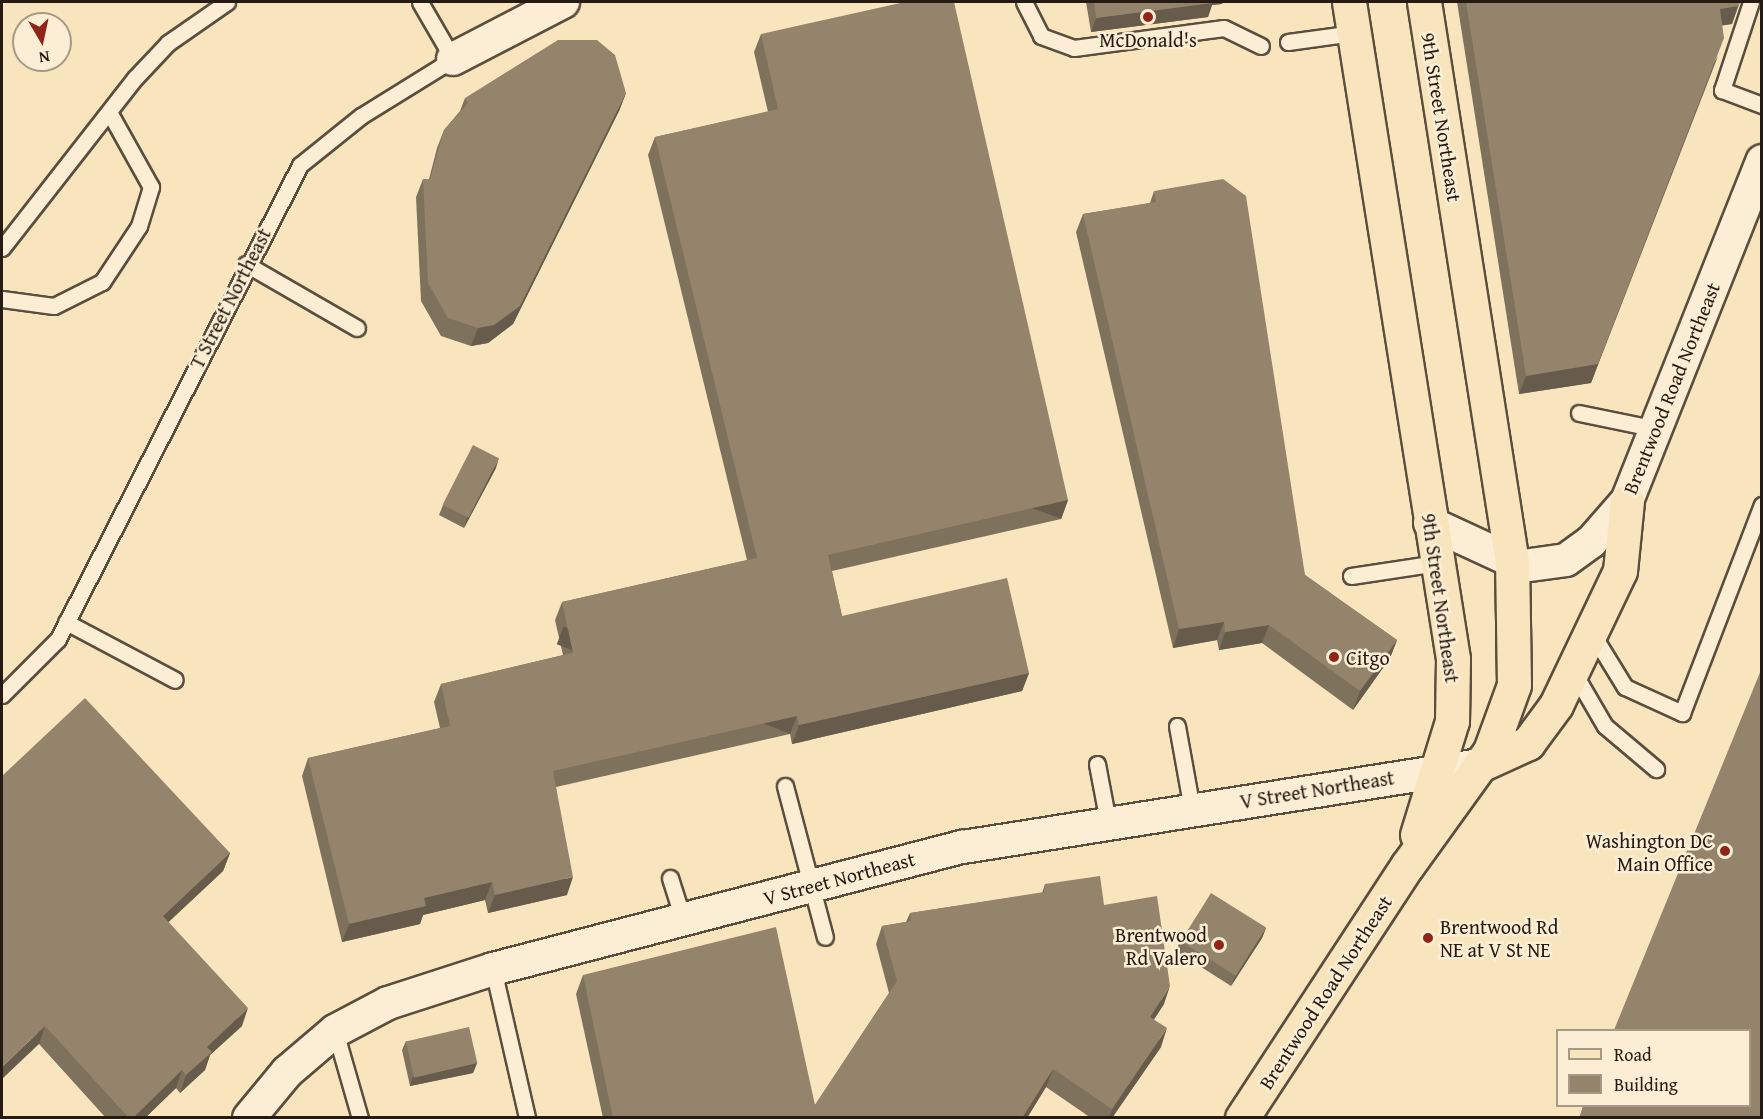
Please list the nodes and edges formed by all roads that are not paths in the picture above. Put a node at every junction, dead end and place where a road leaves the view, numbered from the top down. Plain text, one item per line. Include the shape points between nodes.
1 (227, 2) edge
2 (420, 2) edge
3 (563, 2) edge
4 (1024, 2) edge
5 (1349, 2) edge
6 (1424, 2) edge
7 (1751, 2) edge
8 (1353, 33) junction
9 (1288, 42) dead end
10 (1261, 46) dead end
11 (453, 60) junction
12 (1761, 105) edge
13 (109, 112) junction
14 (1761, 160) edge
15 (2, 248) edge
16 (246, 264) junction
17 (2, 299) edge
18 (357, 328) dead end
19 (1580, 412) dead end
20 (1657, 429) junction
21 (1627, 501) junction
22 (1761, 505) edge
23 (1430, 523) junction
24 (1437, 563) junction
25 (1512, 563) junction
26 (1351, 576) dead end
27 (66, 622) junction
28 (1593, 635) junction
29 (1574, 674) junction
30 (175, 680) dead end
31 (2, 694) edge
32 (1177, 726) dead end
33 (1097, 764) dead end
34 (1480, 765) junction
35 (1656, 769) dead end
36 (1438, 771) junction
37 (785, 786) dead end
38 (1192, 808) junction
39 (1108, 822) junction
40 (1407, 866) junction
41 (670, 878) dead end
42 (808, 885) junction
43 (683, 919) junction
44 (825, 937) dead end
45 (494, 969) junction
46 (335, 1031) junction
47 (1250, 1114) edge
48 (249, 1118) edge
49 (360, 1118) edge
50 (527, 1118) edge

1 - 13 lane via 168,43
2 - 11 lane
3 - 11 street, T Street Northeast
4 - 10 lane via 1041,36 1074,48 1224,28
5 - 8 main road, 9th Street Northeast
6 - 25 main road, 9th Street Northeast
7 - 12 lane via 1722,90
8 - 9 lane
8 - 23 main road, 9th Street Northeast
11 - 16 lane, T Street Northeast via 361,117 300,165
13 - 15 lane
13 - 17 lane via 152,187 139,226 102,282 54,306
14 - 20 street, Brentwood Road Northeast
16 - 18 lane
16 - 27 lane, T Street Northeast
19 - 20 lane
20 - 21 street, Brentwood Road Northeast
21 - 25 street, Brentwood Road Northeast via 1591,542 1566,560
21 - 28 main road via 1620,571
22 - 28 lane via 1682,713 1625,687
23 - 24 main road, 9th Street Northeast
23 - 25 street, Brentwood Road Northeast
24 - 26 lane
24 - 36 main road, 9th Street Northeast via 1455,703
25 - 34 main road, 9th Street Northeast via 1514,685 1498,735
27 - 30 lane
27 - 31 lane, T Street Northeast via 58,639
28 - 29 main road
29 - 34 main road via 1537,734 1515,752
29 - 35 lane via 1605,726
32 - 38 lane
33 - 39 lane
34 - 36 street, V Street Northeast
34 - 40 main road, 9th Street Northeast
36 - 38 street, V Street Northeast
36 - 40 main road, 9th Street Northeast
37 - 42 lane
38 - 39 street, V Street Northeast
39 - 42 street, V Street Northeast via 963,847
40 - 47 main road, Brentwood Road Northeast
41 - 43 lane
42 - 43 street, V Street Northeast
42 - 44 lane
43 - 45 street, V Street Northeast
45 - 46 street, V Street Northeast via 388,1003
45 - 50 lane
46 - 48 street, V Street Northeast via 286,1072
46 - 49 lane

